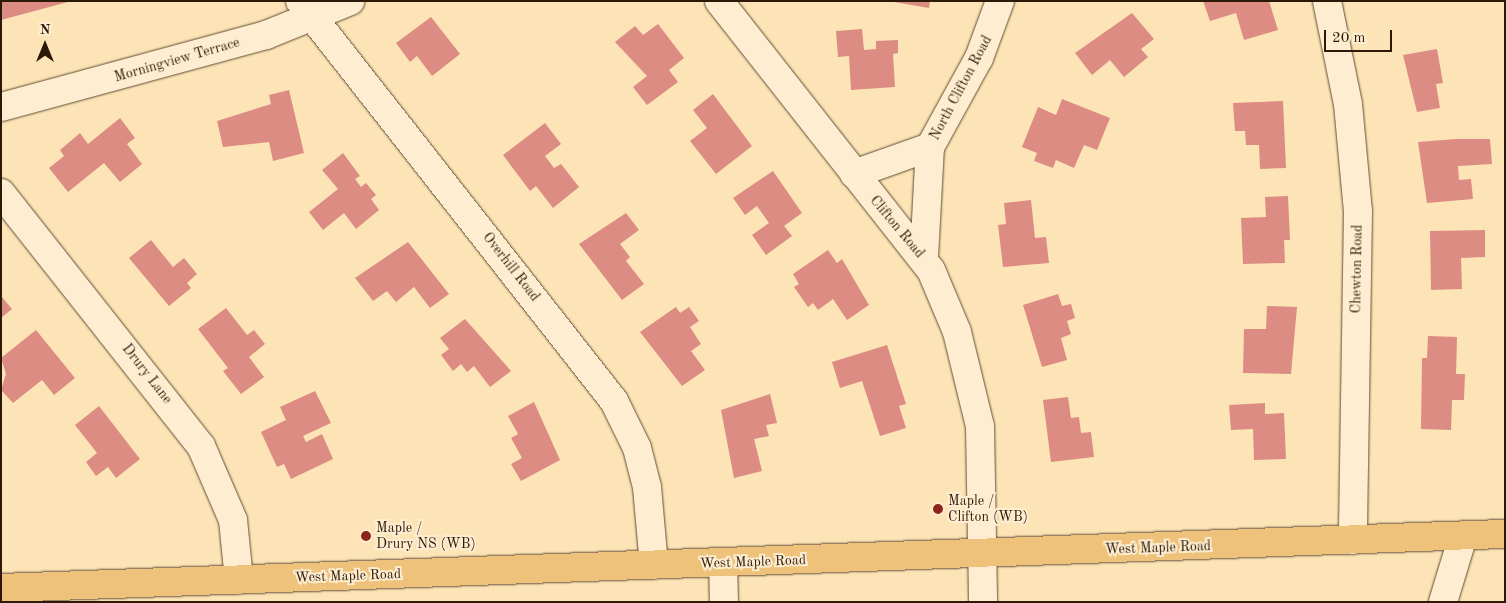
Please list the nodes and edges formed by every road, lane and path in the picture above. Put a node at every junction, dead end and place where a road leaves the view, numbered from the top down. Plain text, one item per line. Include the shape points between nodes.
1 (350, 1) edge
2 (720, 1) edge
3 (1000, 1) edge
4 (1327, 1) edge
5 (307, 10) edge
6 (1, 107) edge
7 (930, 147) junction
8 (854, 174) junction
9 (1, 194) edge
10 (924, 257) junction
11 (1505, 534) edge
12 (1463, 536) junction
13 (1353, 540) junction
14 (984, 554) junction
15 (723, 562) junction
16 (654, 565) junction
17 (239, 580) junction
18 (1, 588) edge
19 (724, 602) edge
20 (983, 602) edge
21 (1443, 602) edge

1 - 5 street, Morningview Terrace
2 - 8 street, Clifton Road
3 - 7 street, North Clifton Road via 980,58
4 - 13 street, Chewton Road via 1348,104 1358,211
5 - 6 street, Morningview Terrace
5 - 16 street, Overhill Road via 614,401 637,448 647,487
7 - 8 street, North Clifton Road
7 - 10 street, North Clifton Road
8 - 10 street, Clifton Road via 902,236
9 - 17 street, Drury Lane via 201,446 233,520
10 - 14 street, Clifton Road via 957,332 973,389 984,463
11 - 12 main road, West Maple Road
12 - 13 main road, West Maple Road
12 - 21 street
13 - 14 main road, West Maple Road
14 - 15 main road, West Maple Road
14 - 20 street, Clifton Road
15 - 16 main road, West Maple Road
15 - 19 street
16 - 17 main road, West Maple Road
17 - 18 main road, West Maple Road

